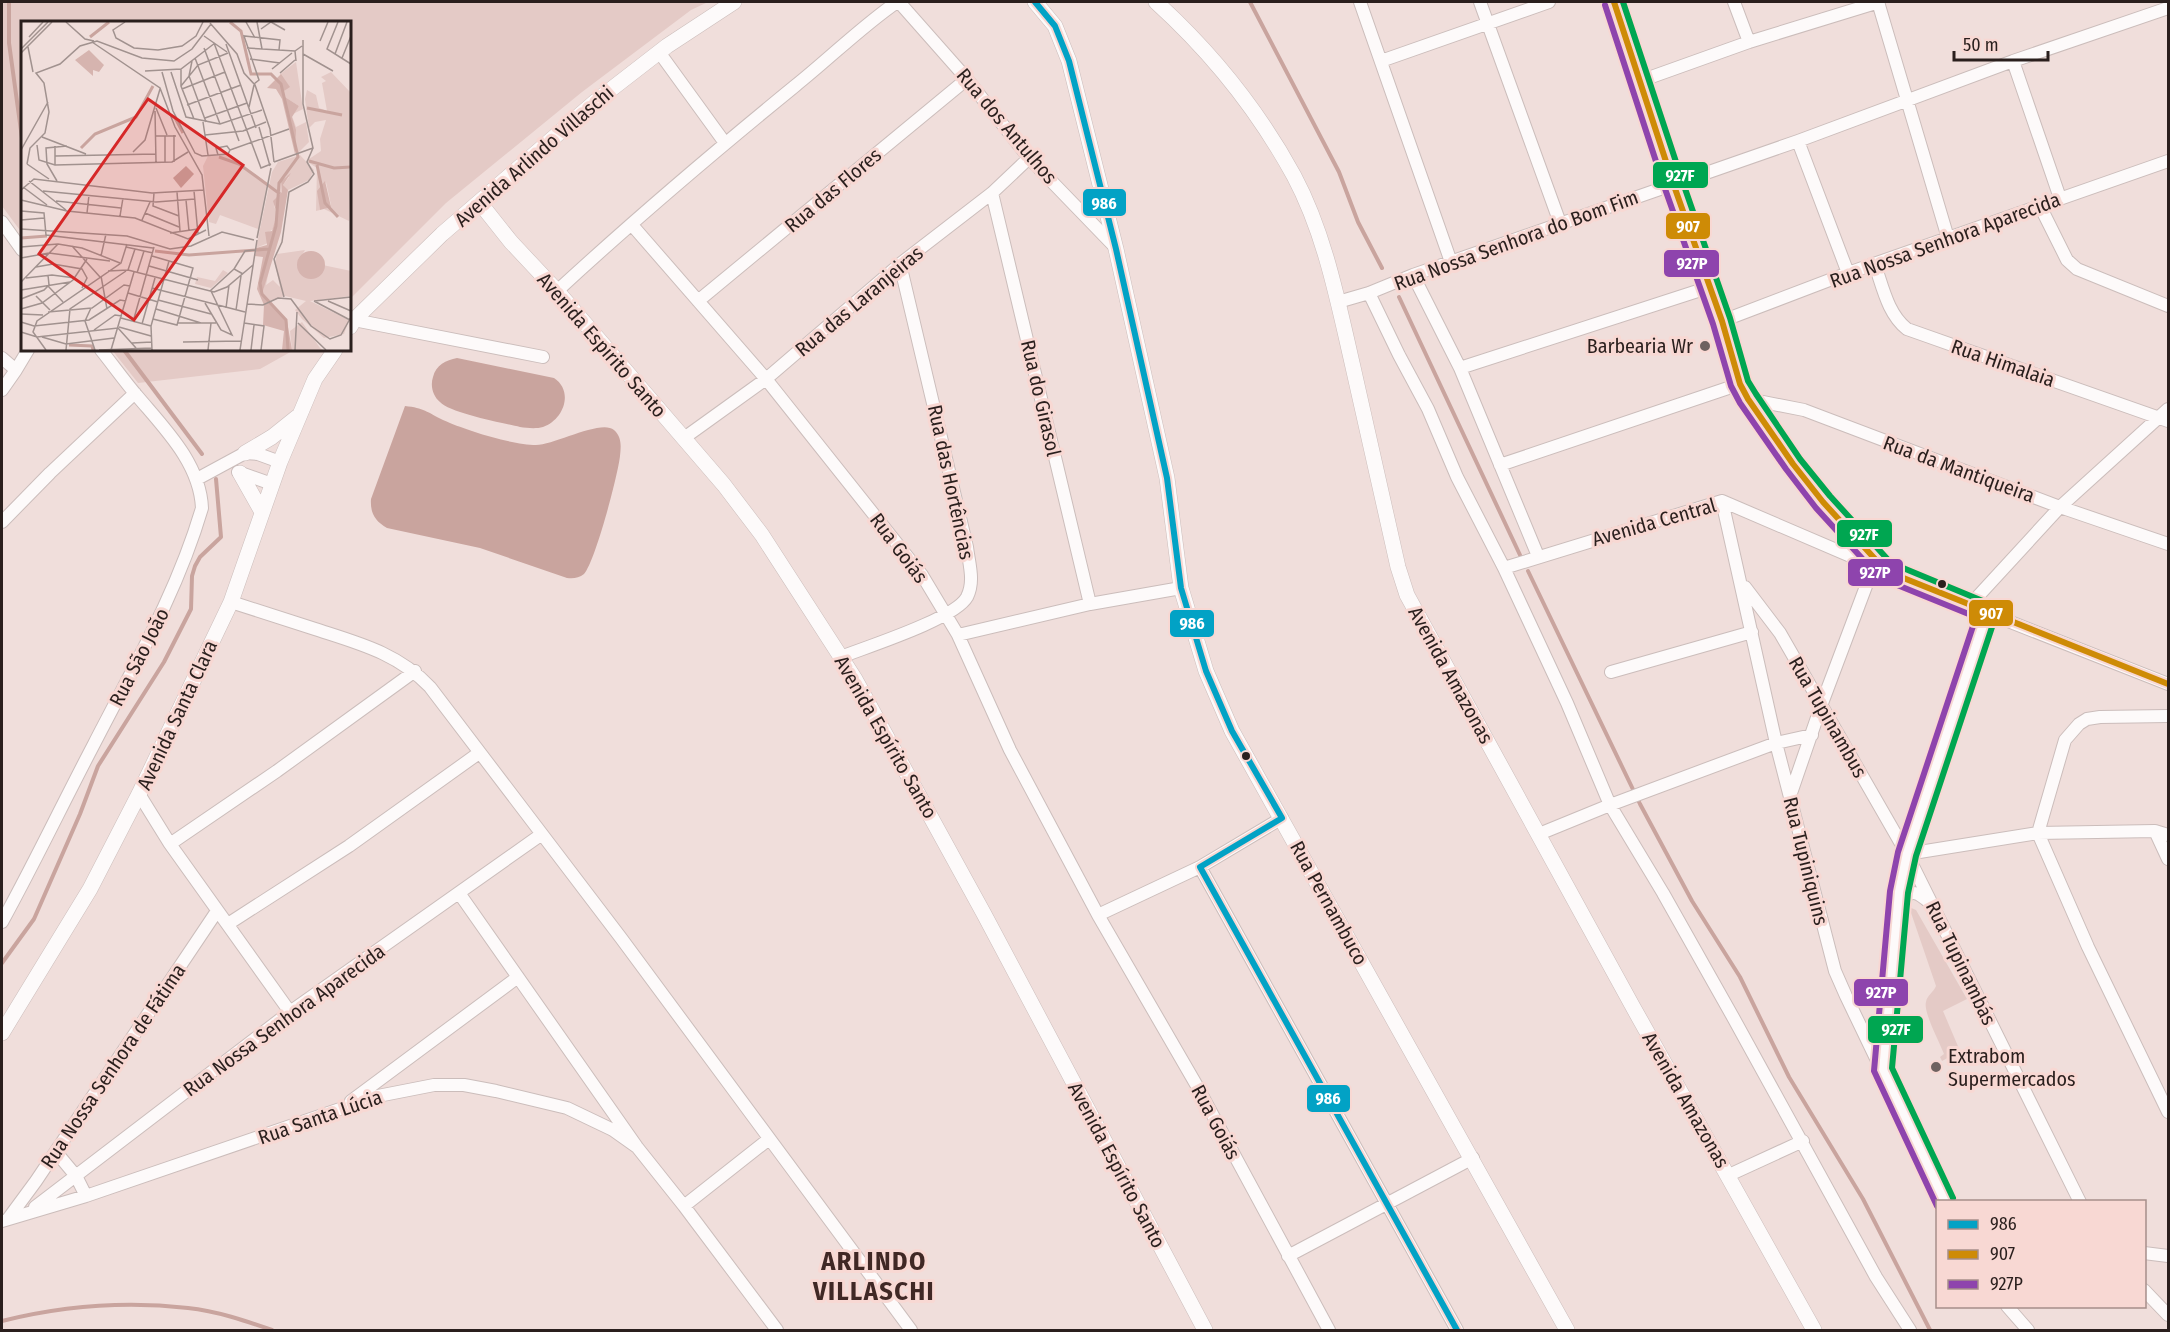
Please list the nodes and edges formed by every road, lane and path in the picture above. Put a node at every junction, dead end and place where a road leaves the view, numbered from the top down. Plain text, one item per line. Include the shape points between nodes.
1 (734, 2) edge
2 (898, 2) edge
3 (1035, 2) edge
4 (1156, 2) edge
5 (1360, 2) edge
6 (1480, 2) edge
7 (1549, 2) edge
8 (1614, 2) edge
9 (1734, 2) edge
10 (1878, 2) edge
11 (2169, 8) edge
12 (1487, 23) junction
13 (1749, 42) junction
14 (659, 52) junction
15 (1381, 61) junction
16 (2013, 61) junction
17 (968, 79) junction
18 (1640, 81) junction
19 (1908, 100) junction
20 (1798, 141) junction
21 (724, 143) junction
22 (1029, 158) junction
23 (2169, 161) edge
24 (1673, 183) junction
25 (992, 193) junction
26 (2060, 198) junction
27 (480, 203) junction
28 (2040, 206) junction
29 (2, 222) edge
30 (1560, 223) junction
31 (632, 225) junction
32 (1948, 238) junction
33 (21, 249) edge
34 (1116, 249) junction
35 (1451, 262) junction
36 (900, 264) junction
37 (1875, 266) junction
38 (1848, 273) junction
39 (1413, 274) junction
40 (1710, 287) junction
41 (557, 291) junction
42 (1369, 293) junction
43 (698, 301) junction
44 (1338, 302) junction
45 (2169, 306) edge
46 (1722, 321) junction
47 (352, 324) edge
48 (27, 351) edge
49 (101, 351) edge
50 (334, 351) edge
51 (543, 357) dead end
52 (2, 358) edge
53 (1460, 368) junction
54 (16, 370) junction
55 (766, 379) junction
56 (1740, 384) junction
57 (2, 390) edge
58 (135, 393) junction
59 (1748, 399) junction
60 (300, 416) junction
61 (2166, 416) edge
62 (684, 438) junction
63 (245, 453) junction
64 (280, 462) junction
65 (224, 465) junction
66 (1500, 465) junction
67 (240, 473) junction
68 (197, 479) junction
69 (272, 484) junction
70 (1722, 501) junction
71 (2060, 507) junction
72 (262, 512) junction
73 (2, 522) edge
74 (2169, 544) edge
75 (1538, 556) junction
76 (1874, 565) junction
77 (1504, 568) junction
78 (1886, 571) junction
79 (1742, 584) junction
80 (1182, 588) junction
81 (231, 602) junction
82 (1090, 604) junction
83 (1969, 606) junction
84 (1987, 612) junction
85 (945, 616) junction
86 (1752, 632) junction
87 (958, 634) junction
88 (841, 657) junction
89 (415, 671) junction
90 (1611, 672) dead end
91 (2169, 684) edge
92 (1821, 706) junction
93 (2169, 716) edge
94 (1812, 735) junction
95 (1776, 743) junction
96 (479, 753) junction
97 (139, 794) junction
98 (1790, 796) junction
99 (1616, 803) junction
100 (1282, 818) junction
101 (2155, 831) junction
102 (2038, 833) junction
103 (542, 834) junction
104 (1539, 834) junction
105 (2169, 835) edge
106 (170, 844) junction
107 (1907, 854) junction
108 (2169, 859) edge
109 (1200, 867) junction
110 (459, 893) junction
111 (1931, 903) junction
112 (1897, 904) junction
113 (217, 911) junction
114 (1098, 915) junction
115 (2, 922) edge
116 (228, 924) junction
117 (518, 977) junction
118 (290, 1012) junction
119 (2, 1033) edge
120 (1883, 1070) junction
121 (341, 1109) junction
122 (2169, 1112) edge
123 (769, 1139) junction
124 (1803, 1141) junction
125 (637, 1147) junction
126 (56, 1152) junction
127 (1473, 1158) junction
128 (1729, 1175) junction
129 (76, 1176) junction
130 (86, 1196) junction
131 (1944, 1200) edge
132 (2079, 1200) edge
133 (1387, 1205) junction
134 (684, 1206) junction
135 (30, 1212) junction
136 (5, 1220) edge
137 (2146, 1253) edge
138 (1288, 1256) junction
139 (2169, 1256) edge
140 (2146, 1291) edge
141 (2009, 1308) edge
142 (2169, 1315) edge
143 (777, 1330) edge
144 (911, 1330) edge
145 (1205, 1330) edge
146 (1329, 1330) edge
147 (1457, 1330) edge
148 (1568, 1330) edge
149 (1814, 1330) edge
150 (1910, 1330) edge
151 (2028, 1330) edge

1 - 14 street, Avenida Arlindo Villaschi
2 - 17 street, Rua dos Antulhos
2 - 21 street via 870,20
3 - 34 street, Rua Pernambuco via 1055,26 1069,61
4 - 44 street, Avenida Amazonas via 1212,58 1243,96 1288,166 1315,223
5 - 15 street
6 - 12 street
7 - 12 street
8 - 18 street
9 - 13 street
10 - 13 street
10 - 19 street
11 - 16 street, Rua Nossa Senhora do Bom Fim
12 - 15 street
12 - 30 street
13 - 18 street
14 - 21 street
14 - 27 street, Avenida Arlindo Villaschi via 596,101
15 - 35 street
16 - 19 street, Rua Nossa Senhora do Bom Fim
16 - 26 street
17 - 22 street, Rua dos Antulhos
17 - 43 street, Rua das Flores
18 - 24 street
19 - 20 street, Rua Nossa Senhora do Bom Fim
19 - 32 street
20 - 24 street, Rua Nossa Senhora do Bom Fim
20 - 38 street
21 - 31 street
22 - 25 street, Rua das Laranjeiras
22 - 34 street, Rua dos Antulhos
23 - 26 street, Rua Nossa Senhora Aparecida
24 - 30 street, Rua Nossa Senhora do Bom Fim
24 - 40 street
25 - 36 street, Rua das Laranjeiras
25 - 82 street, Rua do Girasol
26 - 28 street, Rua Nossa Senhora Aparecida
27 - 41 street, Avenida Espírito Santo
27 - 47 street, Avenida Arlindo Villaschi via 442,234
28 - 32 street, Rua Nossa Senhora Aparecida
28 - 45 street via 2063,254 2077,269
29 - 33 street
30 - 35 street, Rua Nossa Senhora do Bom Fim
31 - 41 street
31 - 43 street, Rua Goiás
32 - 37 street, Rua Nossa Senhora Aparecida
34 - 80 street, Rua Pernambuco via 1167,478
35 - 39 street, Rua Nossa Senhora do Bom Fim
36 - 55 street, Rua das Laranjeiras
36 - 85 street, Rua das Hortências via 972,580 966,599
37 - 38 street, Rua Nossa Senhora Aparecida
37 - 61 street, Rua Himalaia via 1892,312 1907,329
38 - 46 street, Rua Nossa Senhora Aparecida
39 - 42 street, Rua Nossa Senhora do Bom Fim
39 - 53 street
40 - 46 street
40 - 53 street
41 - 62 street, Avenida Espírito Santo
42 - 44 street, Rua Nossa Senhora do Bom Fim
42 - 77 street
43 - 55 street, Rua Goiás
44 - 104 street, Avenida Amazonas via 1407,595
46 - 56 street
47 - 51 street
48 - 54 street
49 - 58 street, Rua São João
50 - 60 street, Avenida Santa Clara via 315,379
52 - 54 street
53 - 66 street
54 - 57 street
55 - 62 street, Rua das Laranjeiras
55 - 85 street, Rua Goiás via 922,575
56 - 59 street
56 - 66 street
58 - 68 street, Rua São João via 176,442
58 - 73 street
59 - 71 street, Rua da Mantiqueira via 1803,410
59 - 78 street via 1823,502
60 - 63 street
60 - 64 street, Avenida Santa Clara
61 - 71 street
62 - 88 street, Avenida Espírito Santo via 762,535
63 - 64 street
63 - 65 street
64 - 69 street, Avenida Santa Clara
65 - 67 street
65 - 68 street
66 - 75 street
67 - 69 street
67 - 72 street
68 - 115 street, Rua São João via 202,508 163,612
69 - 72 street, Avenida Santa Clara
70 - 75 street, Avenida Central
70 - 76 street, Avenida Central
70 - 79 street, Rua Tupiniquins
71 - 74 street, Rua da Mantiqueira
71 - 83 street
72 - 81 street, Avenida Santa Clara
75 - 77 street, Avenida Central
76 - 78 street, Avenida Central
76 - 92 street
77 - 99 street
78 - 83 street, Avenida Central
79 - 86 street, Rua Tupiniquins
79 - 92 street, Rua Tupinambus via 1780,633
80 - 82 street
80 - 100 street, Rua Pernambuco via 1217,701
81 - 89 street via 365,645
81 - 97 street, Avenida Santa Clara
82 - 87 street
83 - 84 street, Avenida Central
84 - 91 street, Avenida Central
84 - 107 street
85 - 87 street, Rua Goiás
85 - 88 street, Rua das Hortências
86 - 90 street
86 - 95 street, Rua Tupiniquins
87 - 114 street, Rua Goiás via 1010,750
88 - 145 street, Avenida Espírito Santo via 984,914
89 - 96 street
89 - 106 street
92 - 94 street
92 - 107 street, Rua Tupinambus
93 - 102 street via 2100,717 2079,724 2065,740
94 - 95 street
94 - 98 street
95 - 98 street, Rua Tupiniquins
95 - 99 street
96 - 103 street
96 - 116 street via 349,846
97 - 106 street
97 - 119 street, Avenida Santa Clara via 90,889
98 - 120 street, Rua Tupiniquins via 1835,971
99 - 104 street
99 - 124 street
100 - 109 street
100 - 127 street, Rua Pernambuco
101 - 102 street
101 - 105 street
101 - 108 street
102 - 107 street
102 - 122 street via 2088,947
103 - 110 street, Rua Nossa Senhora Aparecida
103 - 123 street
104 - 128 street, Avenida Amazonas
106 - 113 street
107 - 111 street, Rua Tupinambás
107 - 112 street
109 - 114 street
109 - 133 street
110 - 117 street
110 - 118 street, Rua Nossa Senhora Aparecida
111 - 112 street via 1913,892
111 - 132 street, Rua Tupinambás
112 - 120 street
113 - 116 street
113 - 126 street, Rua Nossa Senhora de Fátima
114 - 138 street, Rua Goiás via 1197,1086
116 - 118 street
117 - 121 street
117 - 125 street
118 - 129 street, Rua Nossa Senhora Aparecida
120 - 131 street, Rua Tupiniquins
121 - 125 street, Rua Santa Lúcia via 406,1089 464,1085 567,1108 613,1130
121 - 130 street, Rua Santa Lúcia
123 - 134 street
123 - 144 street
124 - 128 street
124 - 150 street via 1870,1267
125 - 134 street
126 - 129 street
126 - 136 street, Rua Nossa Senhora de Fátima
127 - 133 street
127 - 148 street, Rua Pernambuco
128 - 149 street, Avenida Amazonas
129 - 130 street
129 - 135 street, Rua Nossa Senhora Aparecida
130 - 135 street, Rua Santa Lúcia
133 - 138 street
133 - 147 street
134 - 143 street
135 - 136 street, Rua Santa Lúcia
137 - 139 street
138 - 146 street, Rua Goiás
140 - 142 street
141 - 151 street

